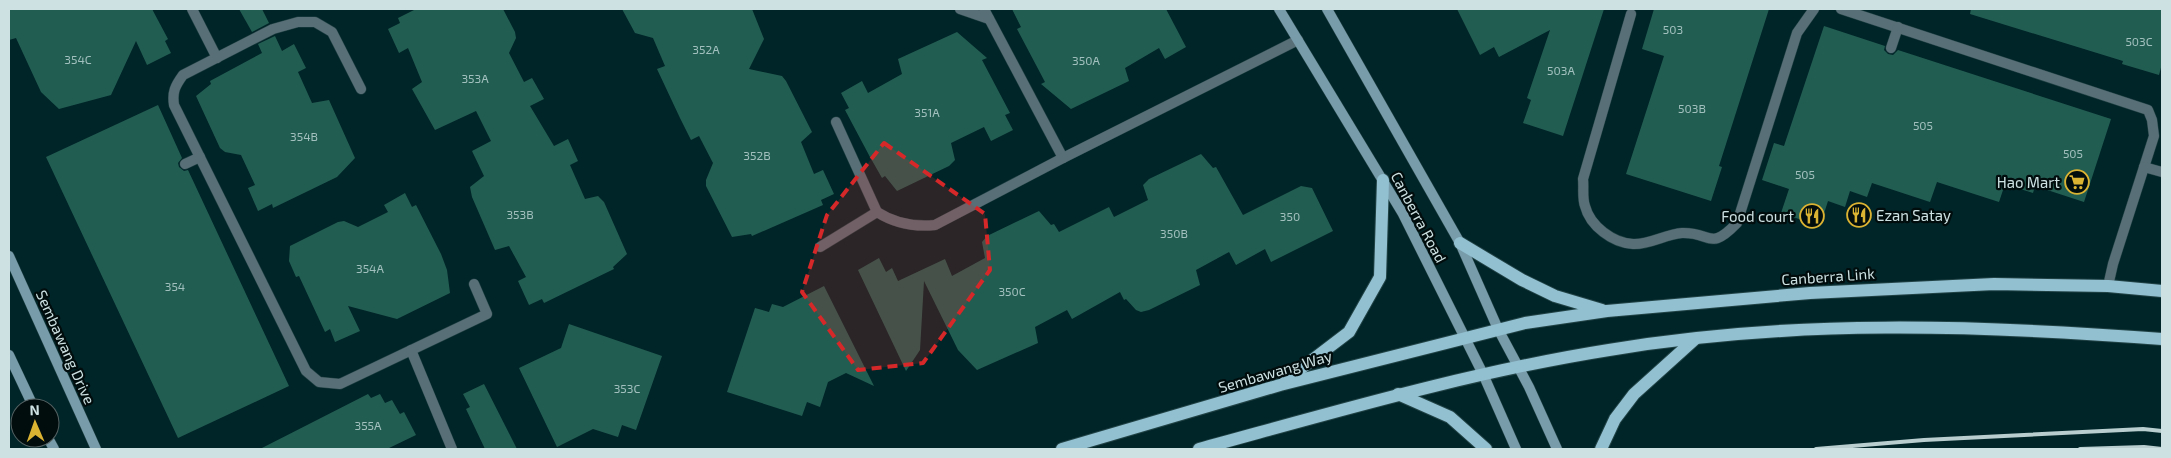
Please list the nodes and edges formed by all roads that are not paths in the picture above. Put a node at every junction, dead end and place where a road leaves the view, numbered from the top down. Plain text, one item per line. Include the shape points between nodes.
1 (192, 9) edge
2 (960, 9) edge
3 (1279, 9) edge
4 (1327, 9) edge
5 (1814, 9) edge
6 (1841, 9) edge
7 (986, 12) edge
8 (1631, 14) dead end
9 (1898, 27) junction
10 (1298, 40) junction
11 (1891, 48) dead end
12 (217, 58) junction
13 (361, 89) dead end
14 (836, 122) dead end
15 (200, 157) junction
16 (1063, 158) junction
17 (185, 164) dead end
18 (2144, 166) junction
19 (2162, 172) edge
20 (1383, 180) junction
21 (877, 212) junction
22 (1460, 243) junction
23 (820, 247) dead end
24 (9, 256) edge
25 (474, 284) dead end
26 (2108, 286) junction
27 (2162, 291) edge
28 (1608, 312) junction
29 (1498, 329) junction
30 (1465, 337) junction
31 (1695, 339) junction
32 (2162, 339) edge
33 (411, 350) junction
34 (9, 355) edge
35 (1518, 366) junction
36 (1483, 374) junction
37 (1280, 385) junction
38 (1398, 394) junction
39 (29, 398) edge
40 (1481, 447) edge
41 (96, 449) edge
42 (452, 449) edge
43 (1062, 449) edge
44 (1199, 449) edge
45 (1516, 449) edge
46 (1557, 449) edge
47 (1601, 449) edge

1 - 12 lane
2 - 7 lane
3 - 10 main road, Canberra Road
4 - 22 main road, Canberra Road
5 - 8 lane via 1798,33 1737,223 1725,236 1714,240 1684,233 1634,244 1616,240 1597,228 1585,206 1583,179
6 - 9 lane
7 - 16 lane
9 - 11 lane
9 - 18 lane via 2148,110 2154,136
10 - 16 lane
10 - 20 main road, Canberra Road
12 - 13 lane via 273,29 298,22 315,22 332,32
12 - 15 lane via 183,75 172,94 174,105
14 - 21 lane
15 - 17 lane
15 - 33 lane via 306,370 319,382 340,384
16 - 21 lane via 935,225 922,227 889,220
18 - 19 lane
18 - 26 lane
20 - 30 main road, Canberra Road
20 - 37 main road via 1380,277 1350,332
21 - 23 lane
22 - 28 main road via 1555,296
22 - 29 main road, Canberra Road
24 - 41 main road, Sembawang Drive
25 - 33 lane via 487,314
26 - 27 main road, Canberra Link
26 - 28 main road, Canberra Link via 1994,284 1810,293
28 - 29 main road, Canberra Link
29 - 30 main road, Sembawang Way
29 - 35 main road, Canberra Road
30 - 36 main road, Canberra Road
30 - 37 main road, Sembawang Way
31 - 32 main road via 1813,328 1961,327
31 - 35 main road via 1611,349
31 - 47 main road via 1634,394 1615,419
33 - 42 lane
34 - 39 main road
35 - 36 main road
35 - 46 main road, Canberra Road
36 - 38 main road
36 - 45 main road, Canberra Road
37 - 43 main road, Sembawang Way
38 - 40 main road via 1450,417
38 - 44 main road

